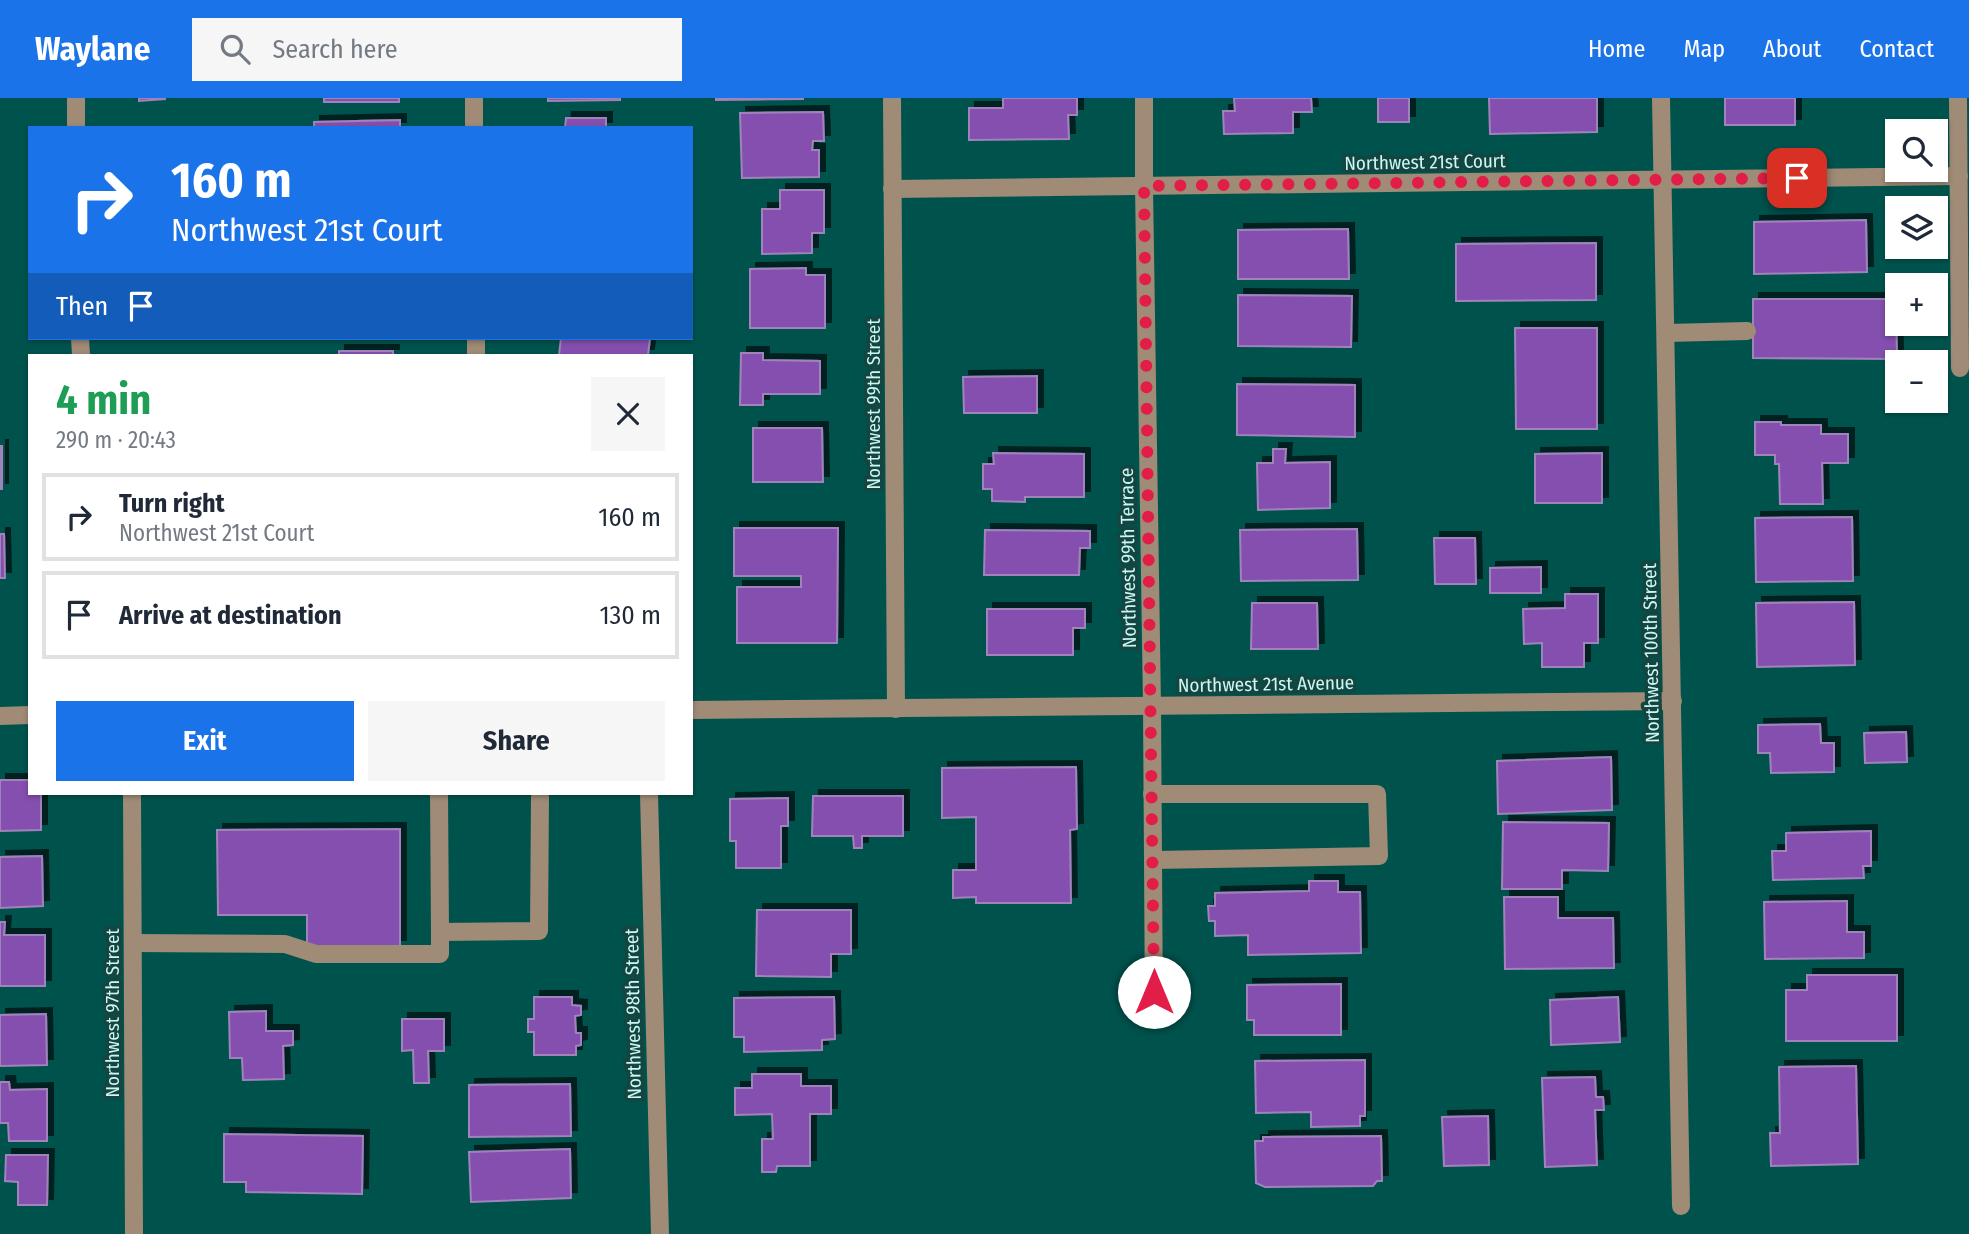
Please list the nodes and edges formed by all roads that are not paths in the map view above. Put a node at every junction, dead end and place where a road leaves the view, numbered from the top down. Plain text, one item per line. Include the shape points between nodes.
1 (76, 98) edge
2 (474, 98) edge
3 (892, 98) edge
4 (1144, 98) edge
5 (1661, 98) edge
6 (1958, 98) edge
7 (76, 126) edge
8 (474, 126) edge
9 (1959, 176) junction
10 (1663, 180) junction
11 (1144, 186) junction
12 (892, 189) junction
13 (1747, 331) dead end
14 (1667, 333) junction
15 (1960, 368) dead end
16 (1673, 701) junction
17 (1152, 706) junction
18 (896, 709) junction
19 (693, 710) edge
20 (28, 715) edge
21 (0, 716) edge
22 (1152, 794) junction
23 (132, 795) edge
24 (439, 795) edge
25 (649, 795) edge
26 (540, 797) dead end
27 (1153, 860) junction
28 (440, 932) junction
29 (133, 943) junction
30 (1154, 1018) dead end
31 (1681, 1206) dead end
32 (134, 1234) edge
33 (660, 1234) edge

1 - 7 street
2 - 8 street
3 - 12 street, Northwest 99th Street
4 - 11 street, Northwest 99th Terrace
5 - 10 street, Northwest 100th Street
6 - 9 street
9 - 10 street, Northwest 21st Court
9 - 15 street
10 - 11 street, Northwest 21st Court
10 - 14 street, Northwest 100th Street
11 - 12 street, Northwest 21st Court
11 - 17 street, Northwest 99th Terrace
12 - 18 street, Northwest 99th Street
13 - 14 street
14 - 16 street, Northwest 100th Street
16 - 17 street, Northwest 21st Avenue
16 - 31 street, Northwest 100th Street
17 - 18 street, Northwest 21st Avenue
17 - 22 street, Northwest 99th Terrace
18 - 19 street, Northwest 21st Avenue
20 - 21 street
22 - 27 street, Northwest 99th Terrace
22 - 27 street via 1377,794 1379,856
23 - 29 street, Northwest 97th Street
24 - 28 street
25 - 33 street, Northwest 98th Street
26 - 28 street via 539,931
27 - 30 street, Northwest 99th Terrace
28 - 29 street via 440,954 316,954 285,944
29 - 32 street, Northwest 97th Street

